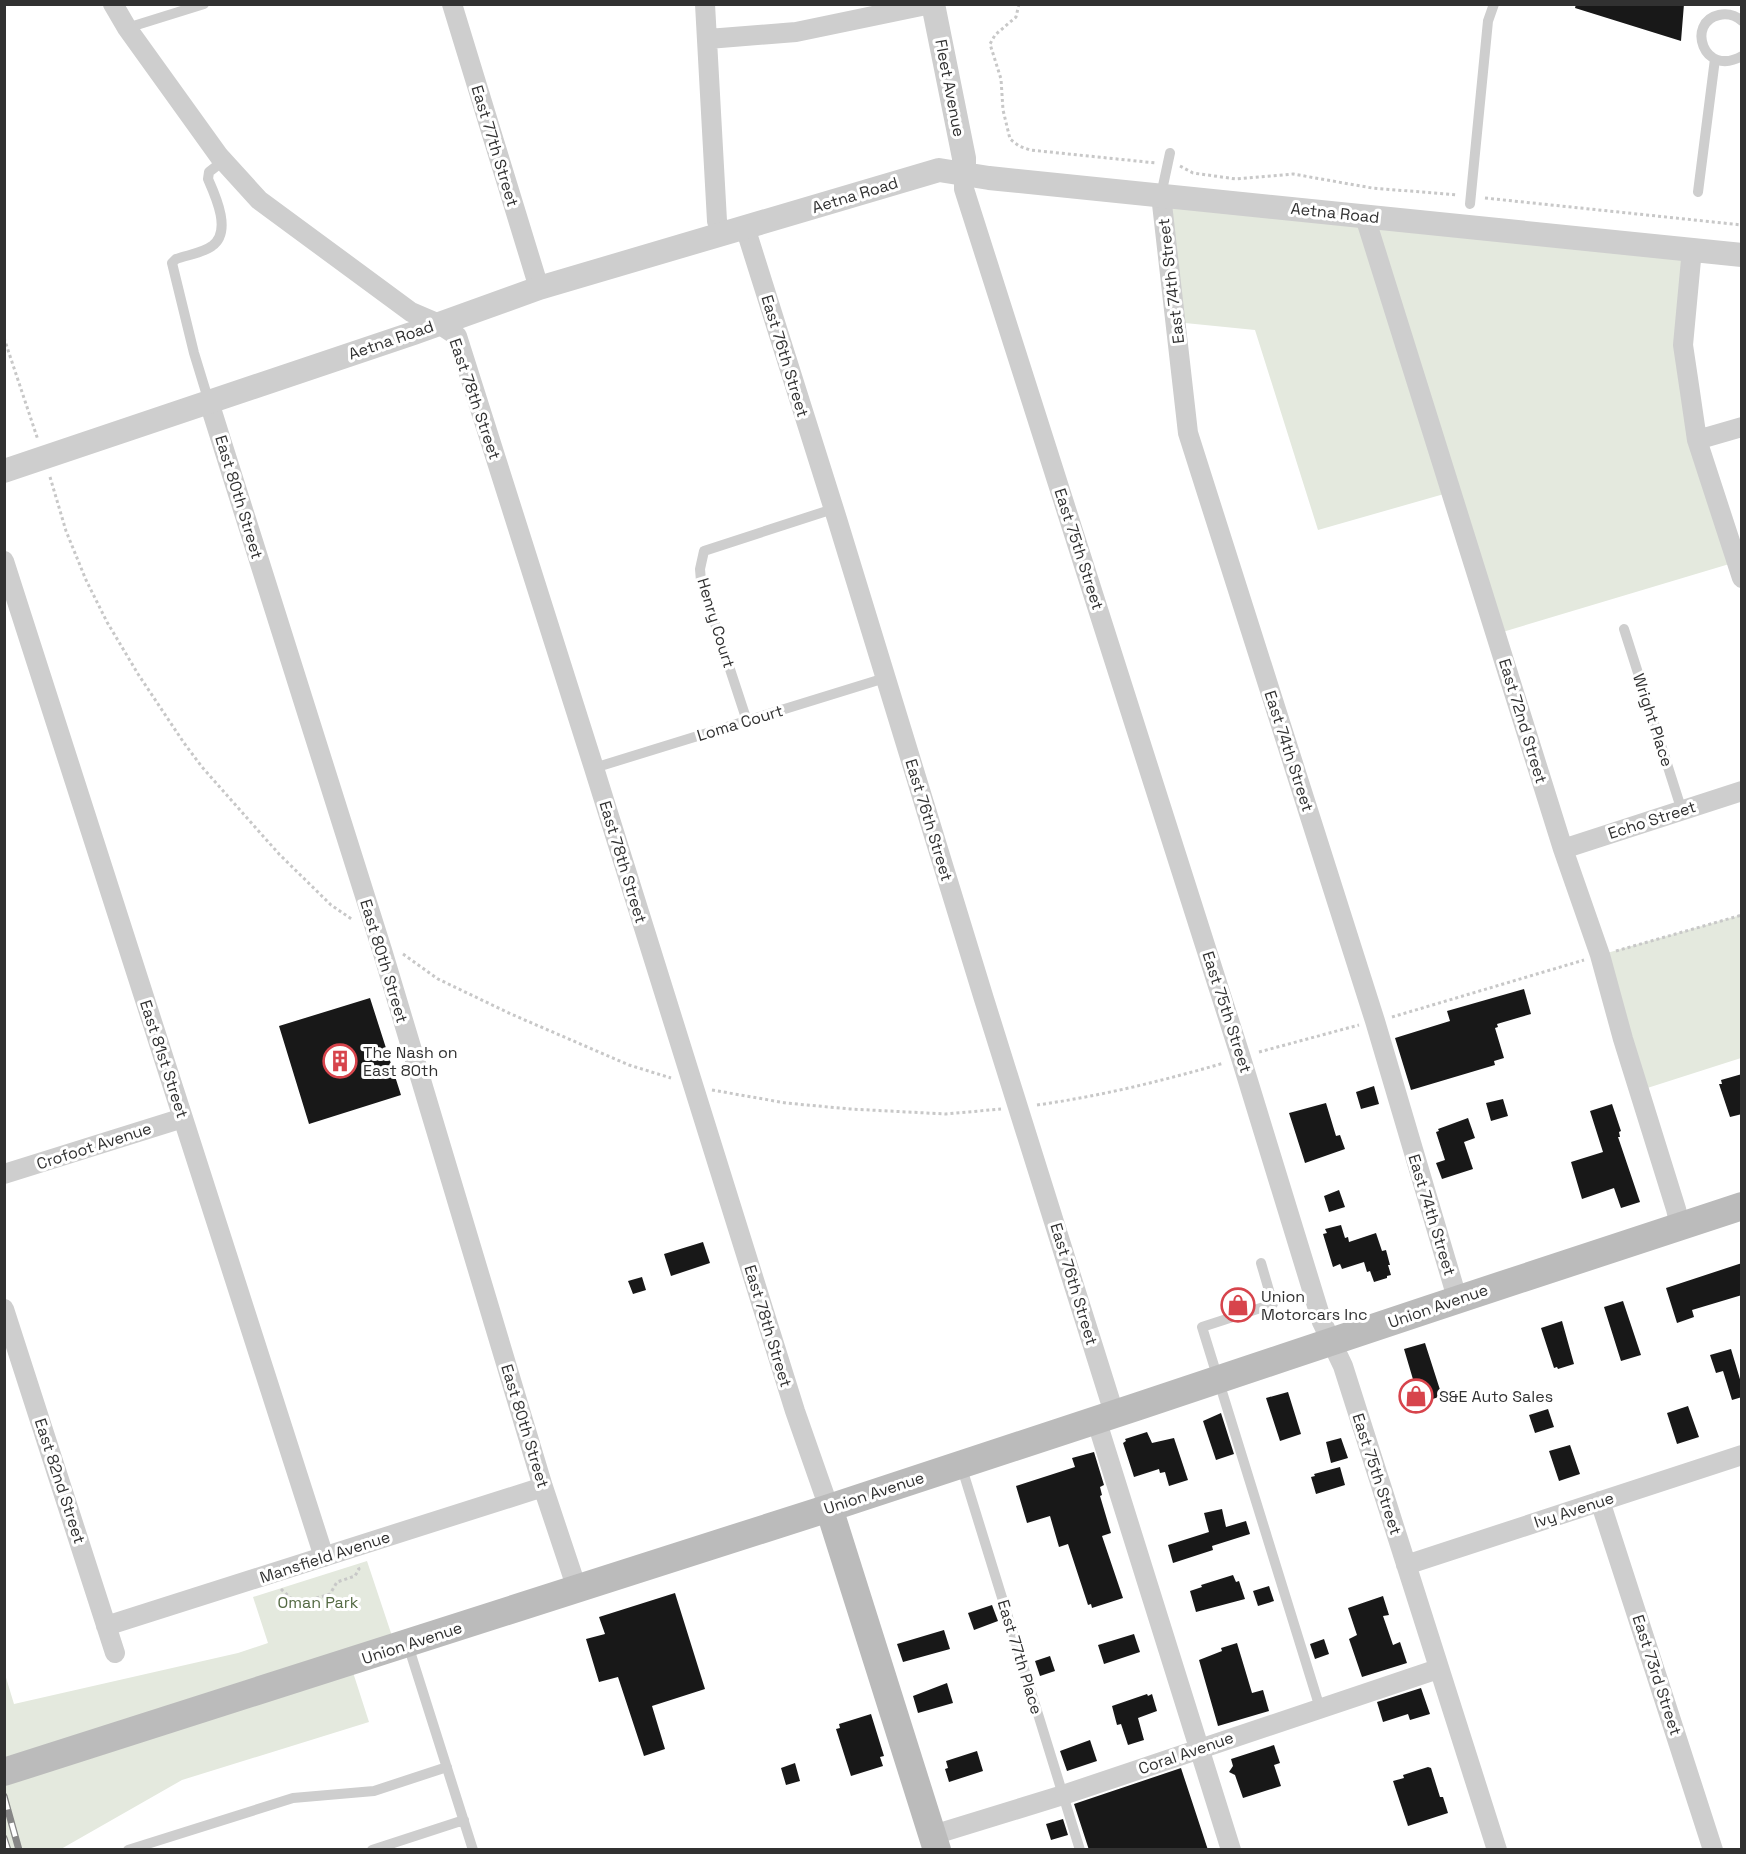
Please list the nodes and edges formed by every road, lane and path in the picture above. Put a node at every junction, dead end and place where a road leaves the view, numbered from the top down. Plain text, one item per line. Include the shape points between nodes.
1 (113, 4) edge
2 (204, 4) edge
3 (452, 4) edge
4 (705, 4) edge
5 (932, 4) edge
6 (1018, 4) edge
7 (1494, 4) edge
8 (1742, 21) edge
9 (128, 28) junction
10 (708, 39) junction
11 (990, 44) dead end
12 (1742, 56) edge
13 (1715, 59) junction
14 (1170, 153) dead end
15 (223, 161) junction
16 (964, 172) junction
17 (1698, 192) dead end
18 (1161, 195) junction
19 (1490, 198) dead end
20 (1470, 204) dead end
21 (1365, 217) junction
22 (1742, 225) edge
23 (745, 228) junction
24 (722, 235) junction
25 (1692, 249) junction
26 (1742, 255) edge
27 (539, 288) junction
28 (439, 324) junction
29 (4, 338) edge
30 (209, 402) junction
31 (1742, 427) edge
32 (1697, 440) junction
33 (40, 447) dead end
34 (47, 470) dead end
35 (4, 471) edge
36 (833, 509) junction
37 (4, 561) edge
38 (1742, 578) edge
39 (1624, 629) dead end
40 (885, 678) junction
41 (747, 721) junction
42 (594, 768) junction
43 (1742, 791) edge
44 (1682, 811) junction
45 (1563, 849) junction
46 (1742, 915) edge
47 (348, 916) dead end
48 (396, 949) dead end
49 (1610, 952) dead end
50 (1590, 958) dead end
51 (1388, 1017) dead end
52 (1361, 1025) dead end
53 (1252, 1054) dead end
54 (1231, 1061) dead end
55 (678, 1080) dead end
56 (708, 1089) dead end
57 (1032, 1105) dead end
58 (1005, 1108) dead end
59 (183, 1118) junction
60 (4, 1174) edge
61 (1742, 1206) edge
62 (1680, 1226) junction
63 (1261, 1263) dead end
64 (1457, 1298) junction
65 (4, 1310) edge
66 (1332, 1342) junction
67 (1219, 1380) junction
68 (1105, 1416) junction
69 (1742, 1455) edge
70 (961, 1465) junction
71 (543, 1487) junction
72 (1600, 1501) junction
73 (829, 1508) junction
74 (324, 1557) junction
75 (356, 1560) dead end
76 (1406, 1564) junction
77 (276, 1586) dead end
78 (576, 1589) junction
79 (106, 1626) junction
80 (408, 1645) junction
81 (115, 1653) dead end
82 (1438, 1669) junction
83 (1320, 1708) junction
84 (1199, 1748) junction
85 (447, 1767) junction
86 (4, 1772) edge
87 (1063, 1795) junction
88 (464, 1820) junction
89 (935, 1842) edge
90 (128, 1850) edge
91 (372, 1850) edge
92 (473, 1850) edge
93 (1080, 1850) edge
94 (1231, 1850) edge
95 (1497, 1850) edge
96 (1713, 1850) edge

1 - 9 street, East 78th Street
2 - 9 lane
3 - 27 street, East 77th Street
4 - 10 street
5 - 10 street via 796,32
5 - 16 street, Fleet Avenue
6 - 11 path via 1016,17
7 - 20 lane via 1488,21
8 - 13 lane via 1725,13 1705,24 1702,46
9 - 15 street, East 78th Street
10 - 24 street via 717,221
12 - 13 lane via 1731,61
13 - 17 lane
14 - 18 lane
15 - 28 street, East 78th Street via 259,200 411,312
15 - 30 lane via 209,172 208,179 223,228 218,241 172,263
16 - 18 street, Aetna Road via 989,178
16 - 23 street, Aetna Road via 939,170
16 - 66 street, East 75th Street via 964,189
18 - 21 street, Aetna Road
18 - 64 street, East 74th Street via 1188,433 1375,1021
19 - 22 path
21 - 25 street, Aetna Road
21 - 45 street, East 72nd Street
23 - 24 street, Aetna Road
23 - 36 street, East 76th Street
24 - 27 street, Aetna Road
25 - 26 street, Aetna Road
25 - 32 street via 1683,345
27 - 28 street, Aetna Road
28 - 30 street, Aetna Road
28 - 42 street, East 78th Street via 457,336
29 - 33 path
30 - 35 street, Aetna Road
30 - 71 street, East 80th Street via 382,950
31 - 32 street
32 - 38 street
34 - 47 path via 86,580 138,674 202,767 279,854 331,905
36 - 40 street, East 76th Street
36 - 41 lane, Henry Court via 704,551 701,581
37 - 59 street, East 81st Street
39 - 44 lane, Wright Place
40 - 41 lane, Loma Court
40 - 68 street, East 76th Street via 984,999
41 - 42 lane, Loma Court
42 - 73 street, East 78th Street via 795,1411
43 - 44 street, Echo Street
44 - 45 street, Echo Street
45 - 62 street, East 72nd Street via 1600,955
46 - 49 path
48 - 55 path via 438,979 511,1014 629,1065
50 - 51 path
52 - 53 path
54 - 57 path via 1144,1086
56 - 58 path via 775,1102 850,1109 946,1114
59 - 60 street, Crofoot Avenue
59 - 74 street, East 81st Street
61 - 62 main road, Union Avenue
62 - 64 main road, Union Avenue
63 - 67 lane via 1273,1304 1202,1327
64 - 66 main road, Union Avenue
65 - 79 street, East 82nd Street
66 - 67 main road, Union Avenue
66 - 76 street, East 75th Street
67 - 68 main road, Union Avenue
67 - 83 lane
68 - 70 main road, Union Avenue
68 - 84 street, East 76th Street
69 - 72 street, Ivy Avenue
70 - 73 main road, Union Avenue
70 - 87 lane, East 77th Place
71 - 74 street, Mansfield Avenue
71 - 78 street, East 80th Street
72 - 76 street, Ivy Avenue
72 - 96 street, East 73rd Street
73 - 78 main road, Union Avenue
73 - 89 main road, East 78th Street
74 - 79 street, Mansfield Avenue
75 - 77 path via 355,1576 337,1582 330,1594 297,1604
76 - 82 street, East 75th Street
78 - 80 main road, Union Avenue
79 - 81 street, East 82nd Street
80 - 85 lane
80 - 86 main road, Union Avenue
82 - 83 street, Coral Avenue
82 - 95 street, East 75th Street
83 - 84 street, Coral Avenue
84 - 87 street, Coral Avenue
84 - 94 street, East 76th Street
85 - 88 lane
85 - 90 lane via 374,1791 293,1798
87 - 89 street, Coral Avenue
87 - 93 lane, East 77th Place
88 - 91 lane
88 - 92 lane

